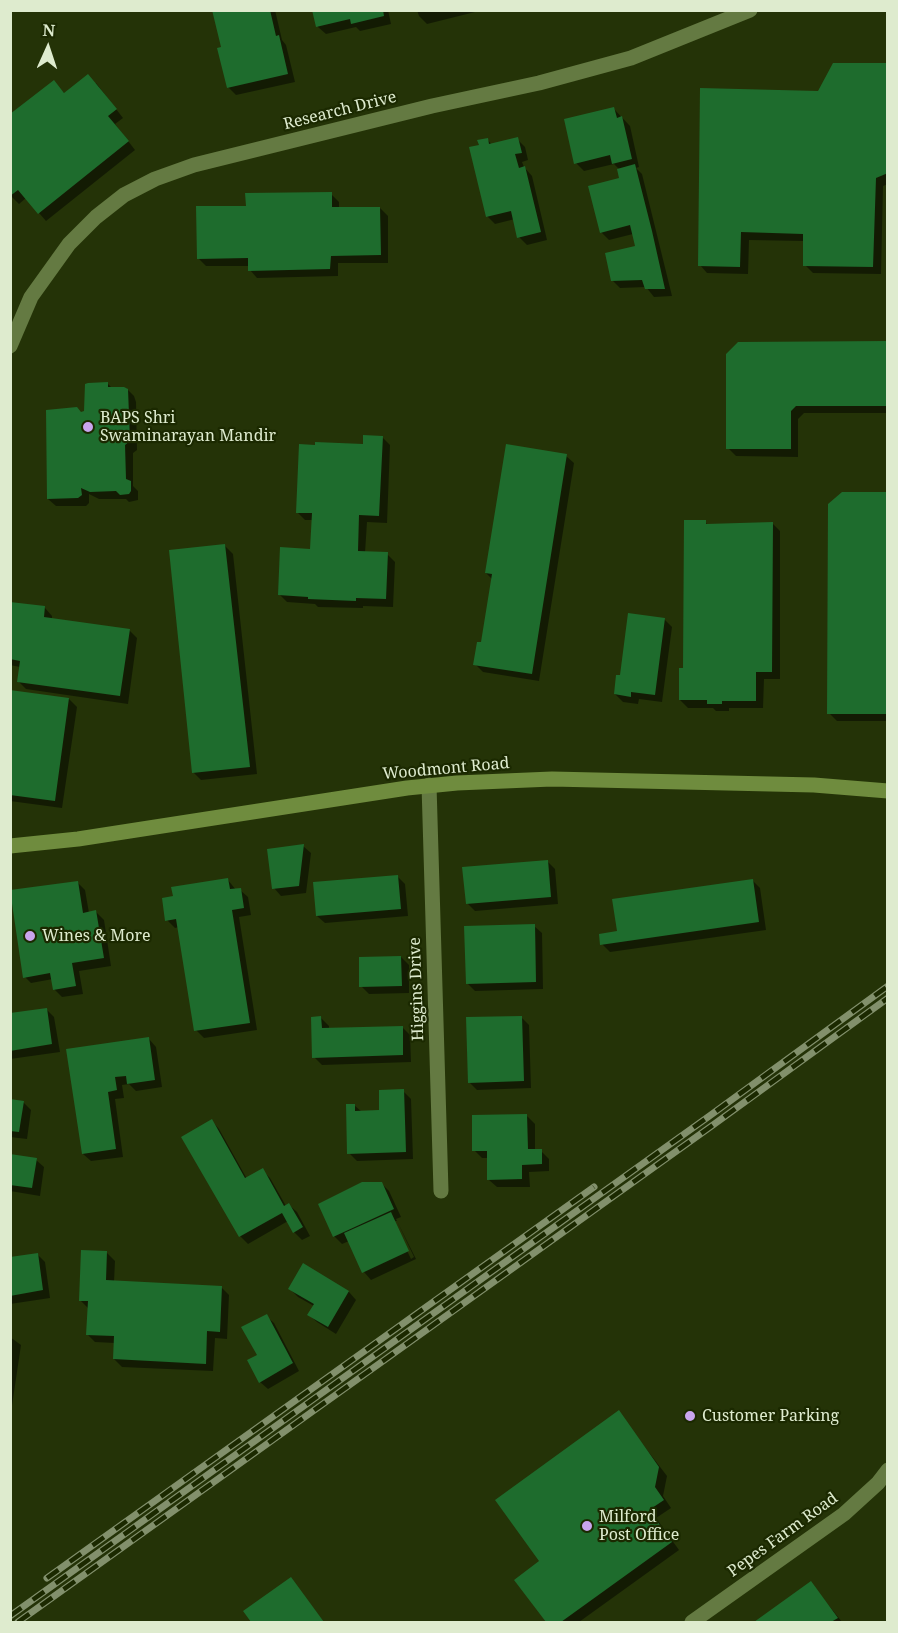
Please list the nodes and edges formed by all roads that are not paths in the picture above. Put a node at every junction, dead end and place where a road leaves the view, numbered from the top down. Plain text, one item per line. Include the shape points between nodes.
1 (750, 10) edge
2 (10, 346) edge
3 (429, 785) junction
4 (888, 791) edge
5 (10, 846) edge
6 (441, 1191) dead end
7 (888, 1470) edge
8 (692, 1623) edge

1 - 2 street, Research Drive via 631,58 194,165 155,179 117,201 69,244 32,297
3 - 4 main road, Woodmont Road via 552,779 813,785
3 - 5 main road, Woodmont Road
3 - 6 street, Higgins Drive
7 - 8 street, Pepes Farm Road via 844,1514

